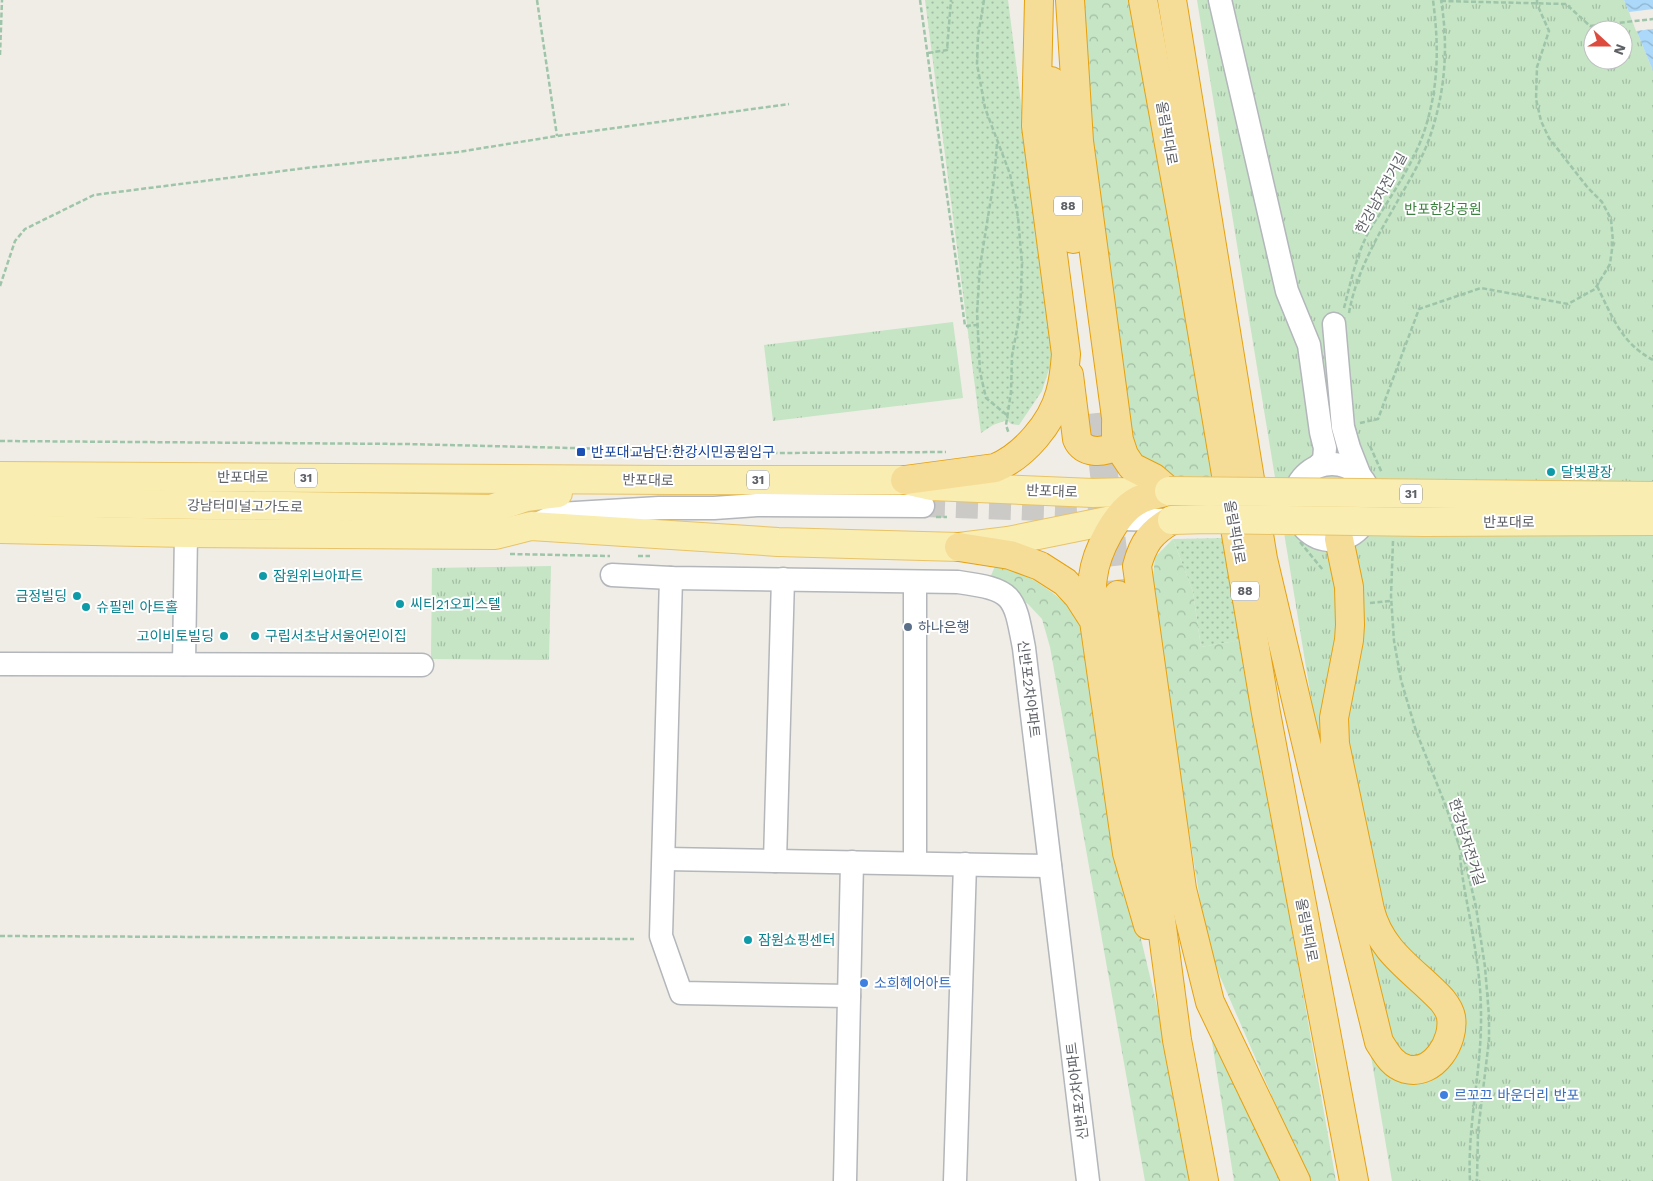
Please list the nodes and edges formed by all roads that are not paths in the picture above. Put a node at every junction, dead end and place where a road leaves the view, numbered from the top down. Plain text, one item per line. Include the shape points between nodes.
1 (1039, 0) edge
2 (1070, 0) edge
3 (1143, 0) edge
4 (1172, 0) edge
5 (1220, 0) edge
6 (1190, 266) junction
7 (1342, 319) road end
8 (1066, 354) junction
9 (1210, 384) junction
10 (1107, 416) junction
11 (1318, 466) junction
12 (1371, 475) junction
13 (0, 476) edge
14 (612, 480) junction
15 (656, 480) junction
16 (905, 480) junction
17 (1169, 491) junction
18 (1653, 496) edge
19 (0, 502) edge
20 (757, 505) junction
21 (923, 506) tunnel mouth
22 (491, 509) junction
23 (1117, 519) junction
24 (1172, 520) junction
25 (1653, 521) edge
26 (531, 526) junction
27 (0, 529) edge
28 (186, 533) junction
29 (1339, 539) junction
30 (960, 547) junction
31 (1263, 559) junction
32 (612, 575) dead end
33 (671, 578) junction
34 (783, 579) junction
35 (915, 582) junction
36 (1116, 588) junction
37 (1094, 621) junction
38 (0, 664) edge
39 (184, 664) junction
40 (422, 665) dead end
41 (664, 859) junction
42 (774, 861) junction
43 (852, 862) junction
44 (915, 863) junction
45 (965, 864) junction
46 (1050, 866) junction
47 (849, 996) junction
48 (1174, 1015) junction
49 (845, 1181) edge
50 (955, 1181) edge
51 (1088, 1181) edge
52 (1204, 1181) edge
53 (1296, 1181) edge
54 (1354, 1181) edge

1 - 8 highway via 1036,126
1 - 10 highway, 88
2 - 10 highway via 1079,141
3 - 6 highway, 올림픽대로 / 88
4 - 6 highway
4 - 31 highway
5 - 11 street via 1287,291 1309,345 1325,448 1324,460
6 - 9 highway, 올림픽대로 / 88
7 - 12 street via 1343,427 1348,448
8 - 10 highway via 1080,445 1097,451 1116,446
8 - 16 highway via 1064,379 1055,407 1037,435 1018,455 995,468
9 - 31 highway
9 - 54 highway, 올림픽대로 / 88 via 1268,723
10 - 17 highway via 1132,467 1154,478
11 - 12 street via 1333,463
11 - 29 street via 1307,472 1294,491 1295,514 1308,532 1322,539
12 - 29 street via 1367,486 1369,511 1358,529
13 - 14 main road, 반포대로 / 31
14 - 15 main road, 반포대로 / 31
14 - 22 main road, 31 via 589,489 526,497
15 - 16 main road, 반포대로 / 31
15 - 20 street via 682,490
16 - 17 main road, 반포대로 / 31 via 932,486 1074,492
17 - 18 main road, 반포대로 / 31, bridge
17 - 23 highway via 1139,500
19 - 22 main road, 강남터미널고가도로 / 31
20 - 21 street
20 - 26 street via 559,514
22 - 26 main road, 31
23 - 24 street, 반포대로 / 31
23 - 30 main road, 반포대로 / 31 via 1008,541
23 - 36 highway via 1098,556 1093,576
24 - 25 main road, 반포대로 / 31, bridge
24 - 36 highway via 1158,528 1148,540 1137,566
26 - 28 main road, 반포대로 / 31 via 495,535
26 - 30 main road, 반포대로 / 31 via 784,542
27 - 28 main road, 반포대로 / 31
28 - 39 street
29 - 31 highway via 1349,587 1350,624 1334,718 1335,744 1370,910 1384,942 1442,1000 1451,1018 1444,1050 1438,1059 1417,1069 1396,1064 1379,1042
30 - 37 highway via 1010,555 1040,566 1065,582
32 - 33 street, 신반포2차아파트
33 - 34 street, 신반포2차아파트
33 - 41 street
34 - 35 street, 신반포2차아파트
34 - 42 street
35 - 44 street
35 - 46 street, 신반포2차아파트 via 985,586 1013,602 1024,648
36 - 37 highway
36 - 48 highway
36 - 53 highway via 1210,1002
37 - 48 highway via 1127,853
38 - 39 street
39 - 40 street
41 - 42 street
41 - 47 street via 661,936 681,993
42 - 43 street
43 - 44 street
43 - 47 street
44 - 45 street
45 - 46 street
45 - 50 street
46 - 51 street, 신반포2차아파트
47 - 49 street
48 - 52 highway

